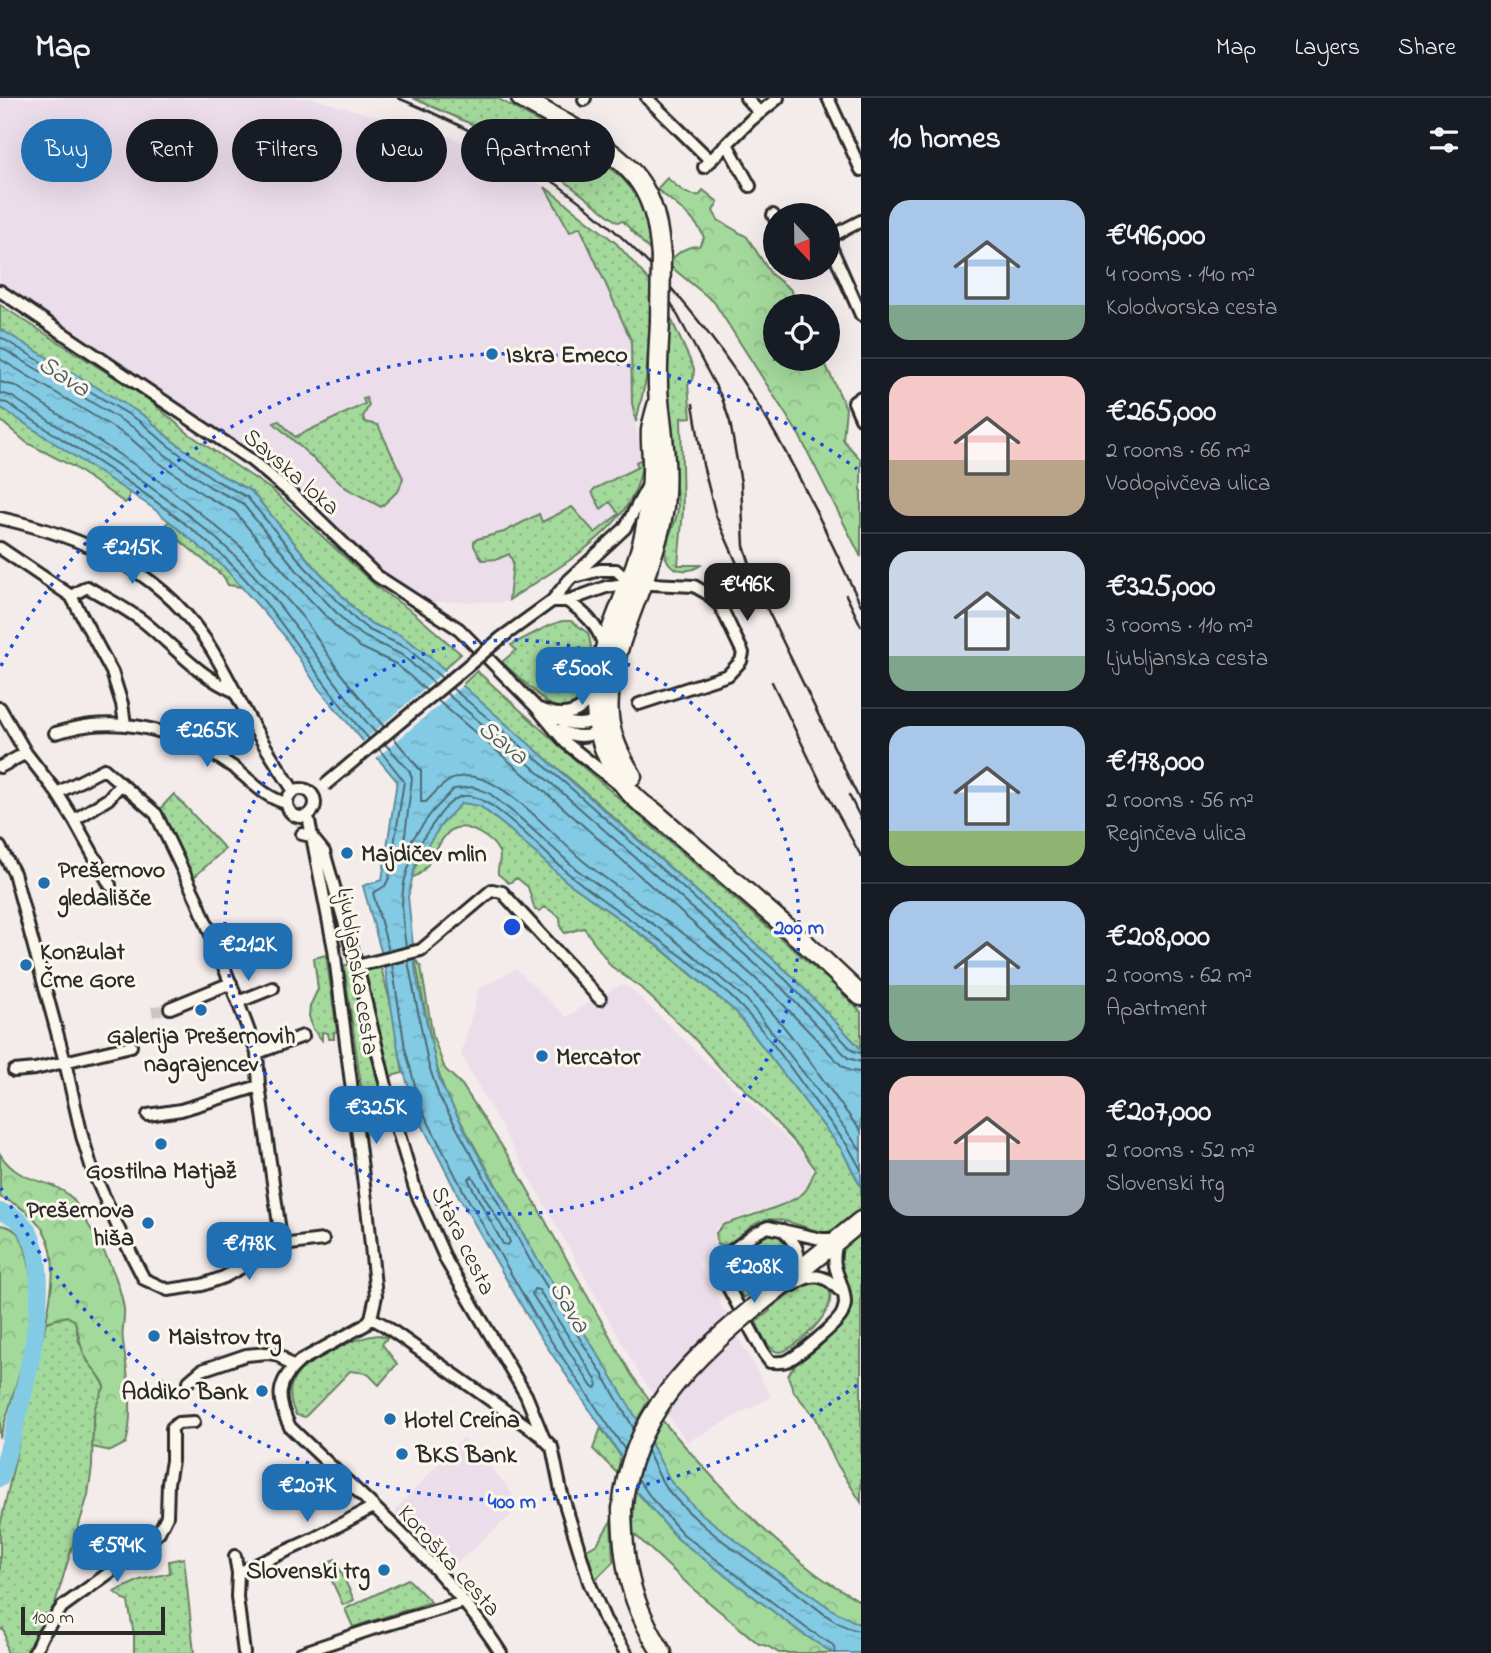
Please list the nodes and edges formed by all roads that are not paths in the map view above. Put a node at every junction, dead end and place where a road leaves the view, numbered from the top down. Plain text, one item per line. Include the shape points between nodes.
1 (522, 98) edge
2 (647, 98) edge
3 (746, 98) edge
4 (779, 98) edge
5 (828, 98) edge
6 (760, 113) junction
7 (727, 144) junction
8 (861, 170) edge
9 (750, 186) dead end
10 (861, 221) edge
11 (840, 232) edge
12 (840, 267) edge
13 (0, 291) edge
14 (861, 315) edge
15 (861, 397) edge
16 (659, 398) junction
17 (861, 418) edge
18 (652, 475) junction
19 (0, 518) edge
20 (0, 548) edge
21 (569, 580) junction
22 (636, 584) junction
23 (71, 596) junction
24 (552, 601) junction
25 (567, 601) junction
26 (604, 647) junction
27 (597, 679) junction
28 (236, 692) junction
29 (639, 704) dead end
30 (536, 707) junction
31 (1, 709) edge
32 (553, 715) junction
33 (125, 724) junction
34 (604, 724) junction
35 (554, 727) junction
36 (55, 733) dead end
37 (26, 753) junction
38 (0, 767) edge
39 (120, 785) junction
40 (293, 790) junction
41 (629, 792) junction
42 (57, 793) junction
43 (313, 795) junction
44 (286, 803) junction
45 (654, 812) junction
46 (302, 816) junction
47 (74, 820) junction
48 (307, 835) junction
49 (0, 847) edge
50 (108, 881) dead end
51 (357, 966) junction
52 (231, 983) junction
53 (273, 988) dead end
54 (861, 996) edge
55 (600, 999) dead end
56 (238, 1002) junction
57 (170, 1008) tunnel mouth
58 (303, 1036) dead end
59 (131, 1046) dead end
60 (257, 1053) junction
61 (65, 1062) junction
62 (14, 1071) dead end
63 (259, 1086) junction
64 (148, 1115) dead end
65 (781, 1228) junction
66 (849, 1230) edge
67 (323, 1240) dead end
68 (282, 1245) junction
69 (789, 1279) junction
70 (844, 1295) junction
71 (765, 1298) junction
72 (371, 1318) junction
73 (292, 1367) junction
74 (188, 1381) dead end
75 (194, 1422) dead end
76 (544, 1439) junction
77 (373, 1507) junction
78 (235, 1556) dead end
79 (238, 1573) junction
80 (464, 1602) junction
81 (302, 1652) edge
82 (34, 1653) edge
83 (244, 1653) edge
84 (500, 1653) edge
85 (626, 1653) edge
86 (662, 1653) edge

1 - 16 main road, bridge via 606,150 643,188 654,213 660,257
2 - 7 street via 708,164
3 - 6 street
4 - 6 street
5 - 8 street
6 - 7 street
7 - 9 street
10 - 11 street
12 - 14 street
13 - 30 street, Savska loka via 251,460 377,576 459,629
15 - 17 street via 854,402
16 - 18 main road via 651,431
16 - 22 main road via 665,435 663,507 653,556
18 - 21 street via 625,528
18 - 22 main road
19 - 28 street via 59,533 134,568 187,616
20 - 23 street
21 - 22 street via 616,570
21 - 24 street
22 - 25 street via 606,587
22 - 26 main road
22 - 29 street via 694,586 708,594 721,607 743,653 728,675
22 - 34 main road
23 - 28 street via 87,587 142,621 203,673
23 - 33 street via 112,672
24 - 25 street
24 - 43 street, bridge
25 - 26 street via 597,627
26 - 27 main road
27 - 32 street via 589,699 575,713
27 - 34 main road
28 - 40 street
30 - 32 street
30 - 35 street, Savska loka
31 - 37 street
32 - 34 street via 563,723
33 - 36 street
33 - 44 street via 182,737 236,769 262,793
34 - 35 street via 582,737
34 - 41 main road via 605,751
34 - 45 main road
35 - 41 street, Savska loka via 566,743
37 - 38 street
37 - 42 street
39 - 42 street via 104,769
39 - 47 street via 108,799
39 - 52 street via 156,814
40 - 43 street via 306,789
40 - 44 street
41 - 45 main road
42 - 47 street
43 - 46 street via 315,804
44 - 46 street via 289,812
45 - 54 main road
46 - 48 street, Ljubljanska cesta
47 - 50 street
48 - 51 street, Stara cesta via 324,852
48 - 72 street, Ljubljanska cesta via 334,949 376,1286
49 - 61 street via 14,873
51 - 55 street via 421,950 492,890 502,892
51 - 76 street, Stara cesta via 416,1192 447,1262 526,1395
52 - 56 street
52 - 57 street
53 - 56 street
56 - 60 street
58 - 60 street
59 - 61 street
60 - 63 street
61 - 62 street
61 - 68 street via 93,1172 144,1279 168,1290 202,1285
63 - 64 street via 181,1110
63 - 68 street
65 - 66 street via 821,1239
65 - 69 street via 799,1255
65 - 70 street via 768,1227 754,1234 715,1264 770,1362 787,1361 842,1315
66 - 69 main road
66 - 70 street via 833,1254
67 - 68 street
69 - 71 main road
70 - 71 street via 822,1276 812,1275
71 - 86 main road, bridge via 691,1363 655,1410 630,1467 622,1509 626,1569 635,1599
72 - 73 street
72 - 76 street
73 - 74 street via 279,1355 246,1355 202,1370
73 - 77 street, Koroška cesta via 281,1384 279,1400 290,1427
75 - 82 street via 172,1428 168,1508 159,1532 62,1607
76 - 85 street, Stara cesta via 552,1447 589,1582
77 - 79 street
77 - 80 street, Koroška cesta
78 - 79 street
79 - 83 street
80 - 81 street
80 - 84 street, Koroška cesta

